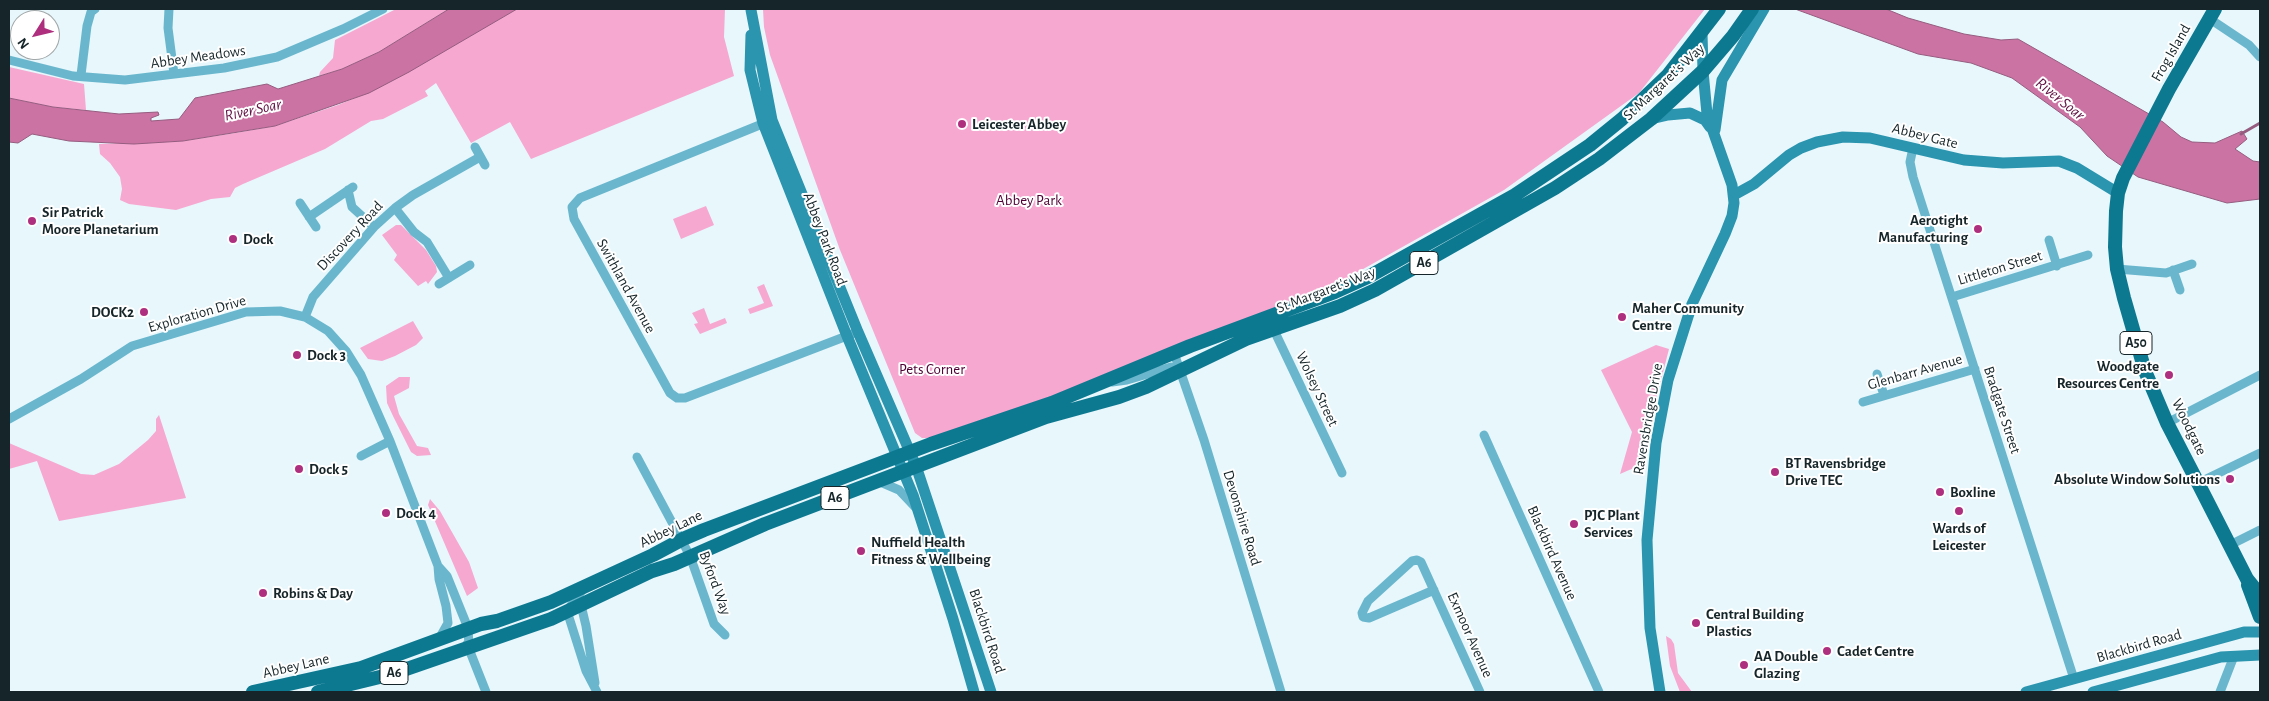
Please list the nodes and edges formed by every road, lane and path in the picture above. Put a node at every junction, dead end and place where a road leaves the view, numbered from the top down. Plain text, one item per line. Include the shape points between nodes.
1 (169, 9) edge
2 (383, 9) edge
3 (751, 9) edge
4 (1719, 9) edge
5 (1752, 9) edge
6 (1764, 9) edge
7 (90, 10) edge
8 (2212, 14) edge
9 (1749, 24) junction
10 (1702, 33) junction
11 (2260, 58) edge
12 (9, 60) edge
13 (1702, 71) junction
14 (174, 74) junction
15 (81, 75) junction
16 (1651, 119) junction
17 (768, 122) junction
18 (1715, 134) junction
19 (475, 148) dead end
20 (1913, 148) junction
21 (2118, 193) junction
22 (1734, 195) junction
23 (300, 203) dead end
24 (395, 208) junction
25 (309, 217) junction
26 (316, 227) dead end
27 (374, 227) junction
28 (2049, 240) dead end
29 (2088, 255) dead end
30 (2192, 264) dead end
31 (470, 265) dead end
32 (2057, 266) junction
33 (2117, 269) junction
34 (2173, 270) junction
35 (450, 278) junction
36 (439, 284) dead end
37 (2180, 290) dead end
38 (1952, 297) junction
39 (305, 317) junction
40 (1271, 322) junction
41 (858, 332) junction
42 (847, 336) junction
43 (1174, 353) junction
44 (1975, 369) junction
45 (1179, 371) junction
46 (1877, 374) dead end
47 (2260, 375) edge
48 (1097, 384) junction
49 (1884, 395) junction
50 (1862, 402) dead end
51 (9, 419) edge
52 (2167, 423) junction
53 (1484, 435) dead end
54 (390, 441) junction
55 (910, 452) junction
56 (2260, 453) edge
57 (361, 456) dead end
58 (637, 457) dead end
59 (897, 458) junction
60 (910, 468) junction
61 (1342, 473) dead end
62 (878, 481) junction
63 (2198, 483) junction
64 (918, 508) junction
65 (2260, 530) edge
66 (682, 539) junction
67 (2230, 545) junction
68 (690, 556) junction
69 (438, 566) junction
70 (2247, 579) junction
71 (586, 584) junction
72 (1434, 590) junction
73 (2260, 595) edge
74 (551, 602) junction
75 (573, 607) junction
76 (2260, 617) edge
77 (2260, 632) edge
78 (463, 633) junction
79 (725, 635) dead end
80 (977, 647) junction
81 (962, 651) junction
82 (2260, 655) edge
83 (2234, 656) junction
84 (2074, 679) junction
85 (1594, 688) edge
86 (596, 689) edge
87 (253, 692) edge
88 (318, 692) edge
89 (486, 692) edge
90 (974, 692) edge
91 (991, 692) edge
92 (1281, 692) edge
93 (1480, 692) edge
94 (1599, 692) edge
95 (1660, 692) edge
96 (2026, 692) edge
97 (2093, 692) edge
98 (2220, 692) edge

1 - 14 street
2 - 14 street, Abbey Meadows via 277,57 245,65
3 - 17 street, Abbey Park Road
4 - 10 main road, St Margaret's Way / A6
5 - 9 main road, St Margaret's Way / A6
6 - 9 street, Ravensbridge Drive
7 - 15 street
8 - 11 street
8 - 21 main road, Frog Island / A50 via 2123,178
9 - 13 main road, St Margaret's Way / A6
9 - 18 street, Ravensbridge Drive via 1722,80
10 - 13 street, Ravensbridge Drive
10 - 40 main road, St Margaret's Way / A6 via 1668,75 1590,145 1515,195 1368,277
12 - 15 street, Abbey Meadows via 58,73
13 - 16 main road, St Margaret's Way / A6
13 - 18 street, Ravensbridge Drive via 1707,114
14 - 15 street, Abbey Meadows via 125,80
16 - 18 street, Ravensbridge Drive via 1690,113 1705,120
16 - 40 main road, St Margaret's Way / A6 via 1555,188 1401,277 1340,306
17 - 41 street, Abbey Park Road
17 - 42 street, Abbey Park Road
17 - 42 street, Swithland Avenue via 580,198 572,206 574,219 673,396 685,398
18 - 22 street, Ravensbridge Drive
19 - 24 street, Discovery Road via 482,161 413,195
20 - 21 street, Abbey Gate via 1964,160 2003,163 2058,161 2078,168
20 - 22 street, Abbey Gate via 1870,138 1843,137 1817,142 1789,155 1754,184
20 - 38 street, Bradgate Street via 1910,162
21 - 33 main road, Woodgate / A50 via 2115,230
22 - 95 street, Ravensbridge Drive via 1732,216 1692,304 1668,380 1656,443 1646,540 1650,628
23 - 25 street
24 - 27 street, Discovery Road
24 - 35 street via 414,232 427,242
25 - 26 street
25 - 27 street via 350,189 352,207
27 - 39 street, Discovery Road via 313,297
28 - 32 street, Littleton Street
29 - 32 street, Littleton Street
30 - 34 street
31 - 35 street
32 - 38 street, Littleton Street
33 - 34 street via 2166,273
33 - 52 main road, Woodgate / A50 via 2145,371
34 - 37 street
35 - 36 street
38 - 44 street, Bradgate Street
39 - 51 street, Exploration Drive via 280,311 246,312 132,346 81,380
39 - 54 street, Exploration Drive via 328,331 346,351
40 - 43 main road, St Margaret's Way / A6
40 - 45 main road, St Margaret's Way / A6
40 - 61 street, Wolsey Street
41 - 42 street, Swithland Avenue
41 - 55 street, Abbey Park Road
42 - 59 street, Abbey Park Road
43 - 45 street, Devonshire Road
43 - 48 main road, St Margaret's Way / A6
44 - 49 street, Glenbarr Avenue
44 - 84 street, Bradgate Street
45 - 48 street via 1171,367 1127,380
45 - 60 main road, St Margaret's Way / A6 via 1108,401 1046,417
45 - 92 street, Devonshire Road via 1204,440
46 - 49 street
47 - 52 street
48 - 55 main road, St Margaret's Way / A6 via 1052,404
49 - 50 street, Glenbarr Avenue
52 - 63 main road, Woodgate / A50
53 - 85 street, Blackbird Avenue
54 - 57 street
54 - 69 street, Exploration Drive
55 - 59 main road, St Margaret's Way / A6
55 - 60 street, Abbey Park Road
56 - 63 street
58 - 66 street, Byford Way
59 - 60 street, Abbey Park Road
59 - 66 main road, Abbey Lane / A6
60 - 62 main road, Abbey Lane / A6
60 - 64 street, Blackbird Road
60 - 80 street, Blackbird Road
62 - 64 street via 899,490
62 - 68 main road, Abbey Lane / A6
63 - 67 main road, Woodgate / A50
64 - 81 street, Blackbird Road
65 - 67 street
66 - 68 street, Byford Way
66 - 71 main road, Abbey Lane / A6
67 - 70 main road, Woodgate / A50
68 - 75 main road, Abbey Lane / A6
68 - 79 street, Byford Way via 714,624
69 - 78 street, Exploration Drive via 447,576
69 - 78 street, Exploration Drive via 446,606
70 - 73 main road, Woodgate / A50
70 - 76 main road, Woodgate / A50
71 - 74 main road, Abbey Lane / A6
71 - 75 street
72 - 72 street, Exmoor Avenue via 1369,618 1363,617 1368,601 1412,561 1421,562
72 - 93 street, Exmoor Avenue
74 - 75 street
74 - 78 main road, Abbey Lane / A6
75 - 78 main road, Abbey Lane / A6 via 516,630 487,637
75 - 86 street via 586,671
75 - 86 street via 589,640
77 - 84 street, Blackbird Road via 2244,632
78 - 87 main road, Abbey Lane / A6 via 361,668
78 - 88 main road, Abbey Lane / A6 via 365,682
78 - 89 street
80 - 81 street
80 - 91 street, Blackbird Road
81 - 90 street, Blackbird Road
82 - 83 street
83 - 97 street
83 - 98 street
84 - 96 street, Blackbird Road
85 - 94 street, Blackbird Avenue

